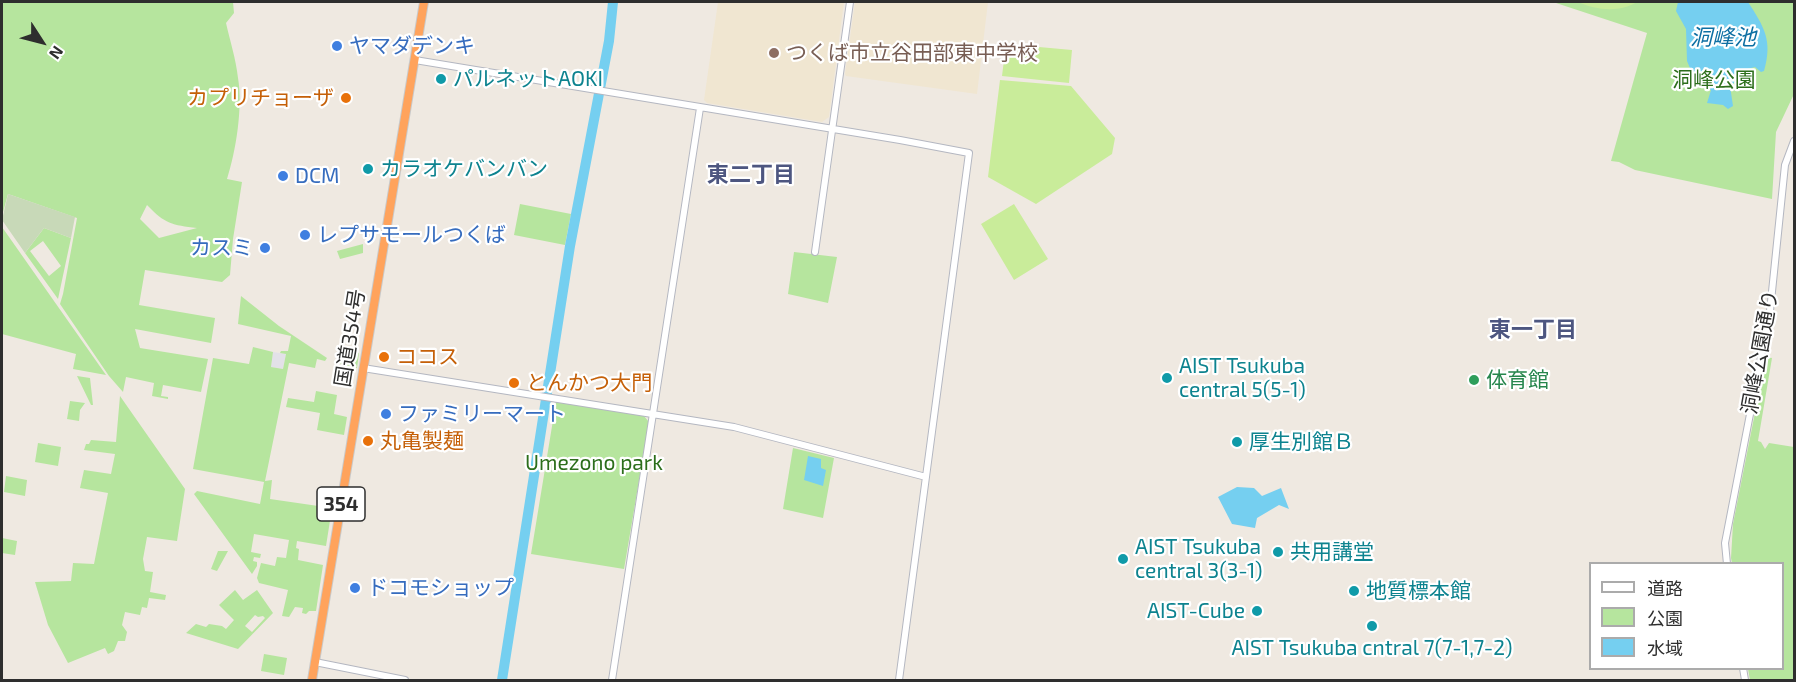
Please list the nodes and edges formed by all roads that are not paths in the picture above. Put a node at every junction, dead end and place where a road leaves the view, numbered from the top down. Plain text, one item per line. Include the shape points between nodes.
1 (424, 2) edge
2 (850, 2) edge
3 (415, 60) junction
4 (700, 108) junction
5 (832, 129) junction
6 (1794, 141) edge
7 (815, 252) dead end
8 (363, 368) junction
9 (653, 414) junction
10 (926, 477) junction
11 (1727, 562) edge
12 (315, 662) junction
13 (312, 681) edge
14 (405, 681) edge
15 (612, 681) edge
16 (899, 681) edge

1 - 3 highway, 国道354号 / 354
2 - 5 street
3 - 4 street
3 - 8 highway, 国道354号 / 354
4 - 5 street
4 - 9 street
5 - 7 street
5 - 10 street via 969,153
6 - 11 street, 洞峰公園通り via 1785,165 1771,302 1725,543
8 - 9 street
8 - 12 highway, 国道354号 / 354
9 - 10 street via 734,427
9 - 15 street
10 - 16 street
12 - 13 highway, 国道354号 / 354
12 - 14 street

